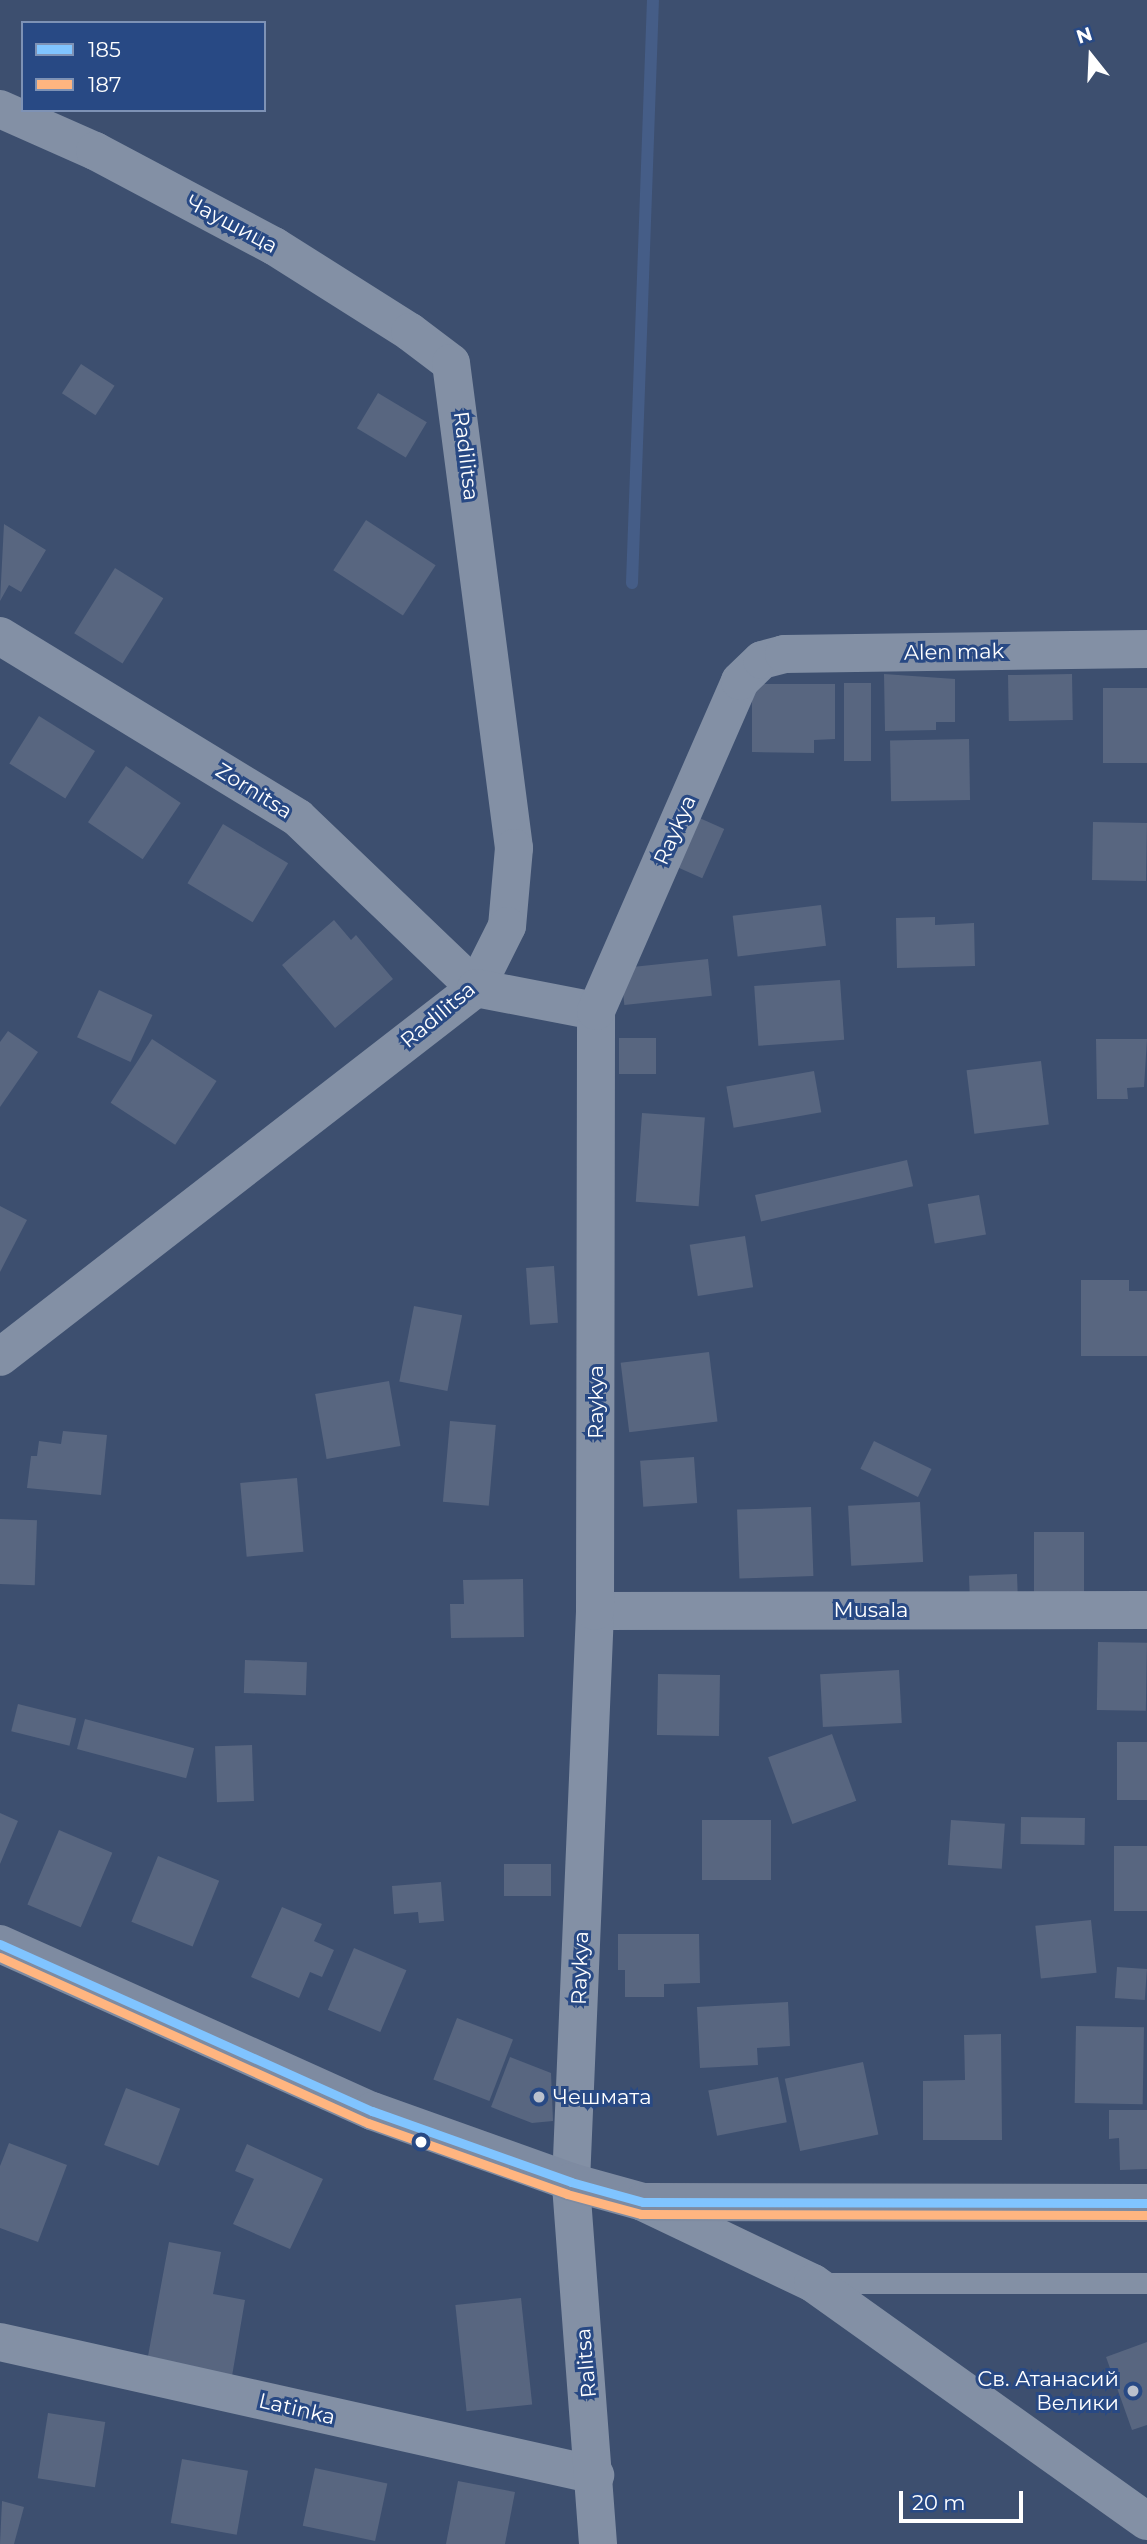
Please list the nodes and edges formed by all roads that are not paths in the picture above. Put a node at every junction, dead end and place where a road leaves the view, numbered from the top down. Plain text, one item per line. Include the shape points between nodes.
1 (0, 108) edge
2 (451, 363) joint
3 (0, 636) edge
4 (1147, 649) edge
5 (762, 660) joint
6 (476, 988) junction
7 (596, 1011) junction
8 (5, 1345) edge
9 (1147, 1610) edge
10 (595, 1611) junction
11 (0, 1944) edge
12 (571, 2182) junction
13 (643, 2202) junction
14 (1147, 2203) edge
15 (814, 2283) junction
16 (1147, 2283) edge
17 (0, 2342) edge
18 (595, 2475) junction
19 (1147, 2521) edge
20 (598, 2544) edge

1 - 2 street, Чаушица via 95,151 274,246
2 - 6 street, Radilitsa via 514,848 507,926
3 - 6 street, Zornitsa via 298,818
4 - 5 street, Alen mak via 784,654
5 - 7 street, Raykya via 740,681
6 - 7 street
6 - 8 street, Radilitsa
7 - 10 street, Raykya
9 - 10 street, Musala
10 - 12 street, Raykya
11 - 12 street via 372,2111
12 - 13 street
12 - 18 street, Ralitsa
13 - 14 street
13 - 15 street
15 - 16 lane
15 - 19 street
17 - 18 street, Latinka
18 - 20 street, Ralitsa

